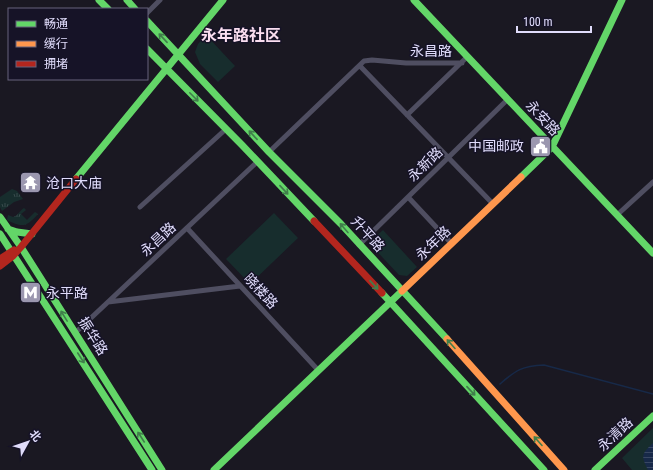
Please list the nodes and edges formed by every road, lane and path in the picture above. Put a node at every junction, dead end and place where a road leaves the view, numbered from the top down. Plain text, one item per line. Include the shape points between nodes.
1 (99, 0) edge
2 (127, 0) edge
3 (160, 0) edge
4 (223, 0) edge
5 (414, 0) edge
6 (622, 0) edge
7 (107, 8) edge
8 (134, 8) edge
9 (148, 12) edge
10 (148, 23) edge
11 (148, 50) edge
12 (179, 55) junction
13 (467, 57) junction
14 (462, 63) junction
15 (360, 66) junction
16 (167, 69) junction
17 (508, 99) junction
18 (407, 115) junction
19 (226, 129) junction
20 (552, 147) junction
21 (269, 152) junction
22 (448, 158) junction
23 (257, 162) junction
24 (653, 182) edge
25 (408, 197) junction
26 (493, 204) junction
27 (140, 207) dead end
28 (617, 215) junction
29 (0, 217) edge
30 (187, 228) junction
31 (8, 229) junction
32 (0, 234) edge
33 (32, 234) junction
34 (452, 244) junction
35 (359, 245) junction
36 (21, 247) junction
37 (653, 253) edge
38 (12, 254) junction
39 (0, 259) edge
40 (0, 266) edge
41 (240, 286) junction
42 (403, 290) junction
43 (108, 302) junction
44 (390, 302) junction
45 (75, 333) junction
46 (318, 370) junction
47 (653, 416) edge
48 (152, 470) edge
49 (162, 470) edge
50 (214, 470) edge
51 (544, 470) edge
52 (564, 470) edge
53 (595, 470) edge

1 - 7 main road
2 - 8 main road
3 - 9 street
4 - 12 main road
5 - 13 main road, 永安路
6 - 20 main road, 永年路
12 -> 10 main road, 升平路
11 - 16 main road
12 - 16 main road
21 -> 12 main road, 升平路
13 - 14 street
13 - 17 main road, 永安路
14 - 15 street, 永昌路 via 372,60 364,61
14 - 18 street
15 - 18 street
15 - 21 street, 永昌路
16 -> 19 main road
16 - 33 main road
17 - 20 main road, 永安路
17 - 22 street, 永新路
18 - 22 street
19 - 23 main road
19 - 27 street
20 - 26 main road, 永年路
20 - 28 main road, 永安路
35 -> 21 main road, 升平路
22 - 25 street, 永新路
22 - 26 street
23 - 30 street, 永昌路
23 -> 44 main road
24 - 28 street
25 - 34 street
25 - 35 street, 永新路
26 - 34 main road, 永年路
28 - 37 main road, 永安路
29 - 31 main road, 振华路
30 - 41 street, 晓楼路
30 - 43 street, 永昌路
31 - 33 main road
31 - 36 main road, 振华路
32 - 38 main road, 振华路
33 - 36 main road
34 - 42 main road, 永年路
35 - 42 main road, 升平路
36 - 38 main road
45 -> 36 main road, 振华路
38 - 39 main road
38 - 40 main road
38 -> 48 main road, 振华路
41 - 43 street
41 - 46 street, 晓楼路
42 - 44 main road, 永年路
52 -> 42 main road, 升平路
43 - 45 street, 永昌路
44 - 46 main road, 永年路
44 -> 51 main road
49 -> 45 main road, 振华路
46 - 50 main road, 永年路
47 - 53 main road, 永清路

